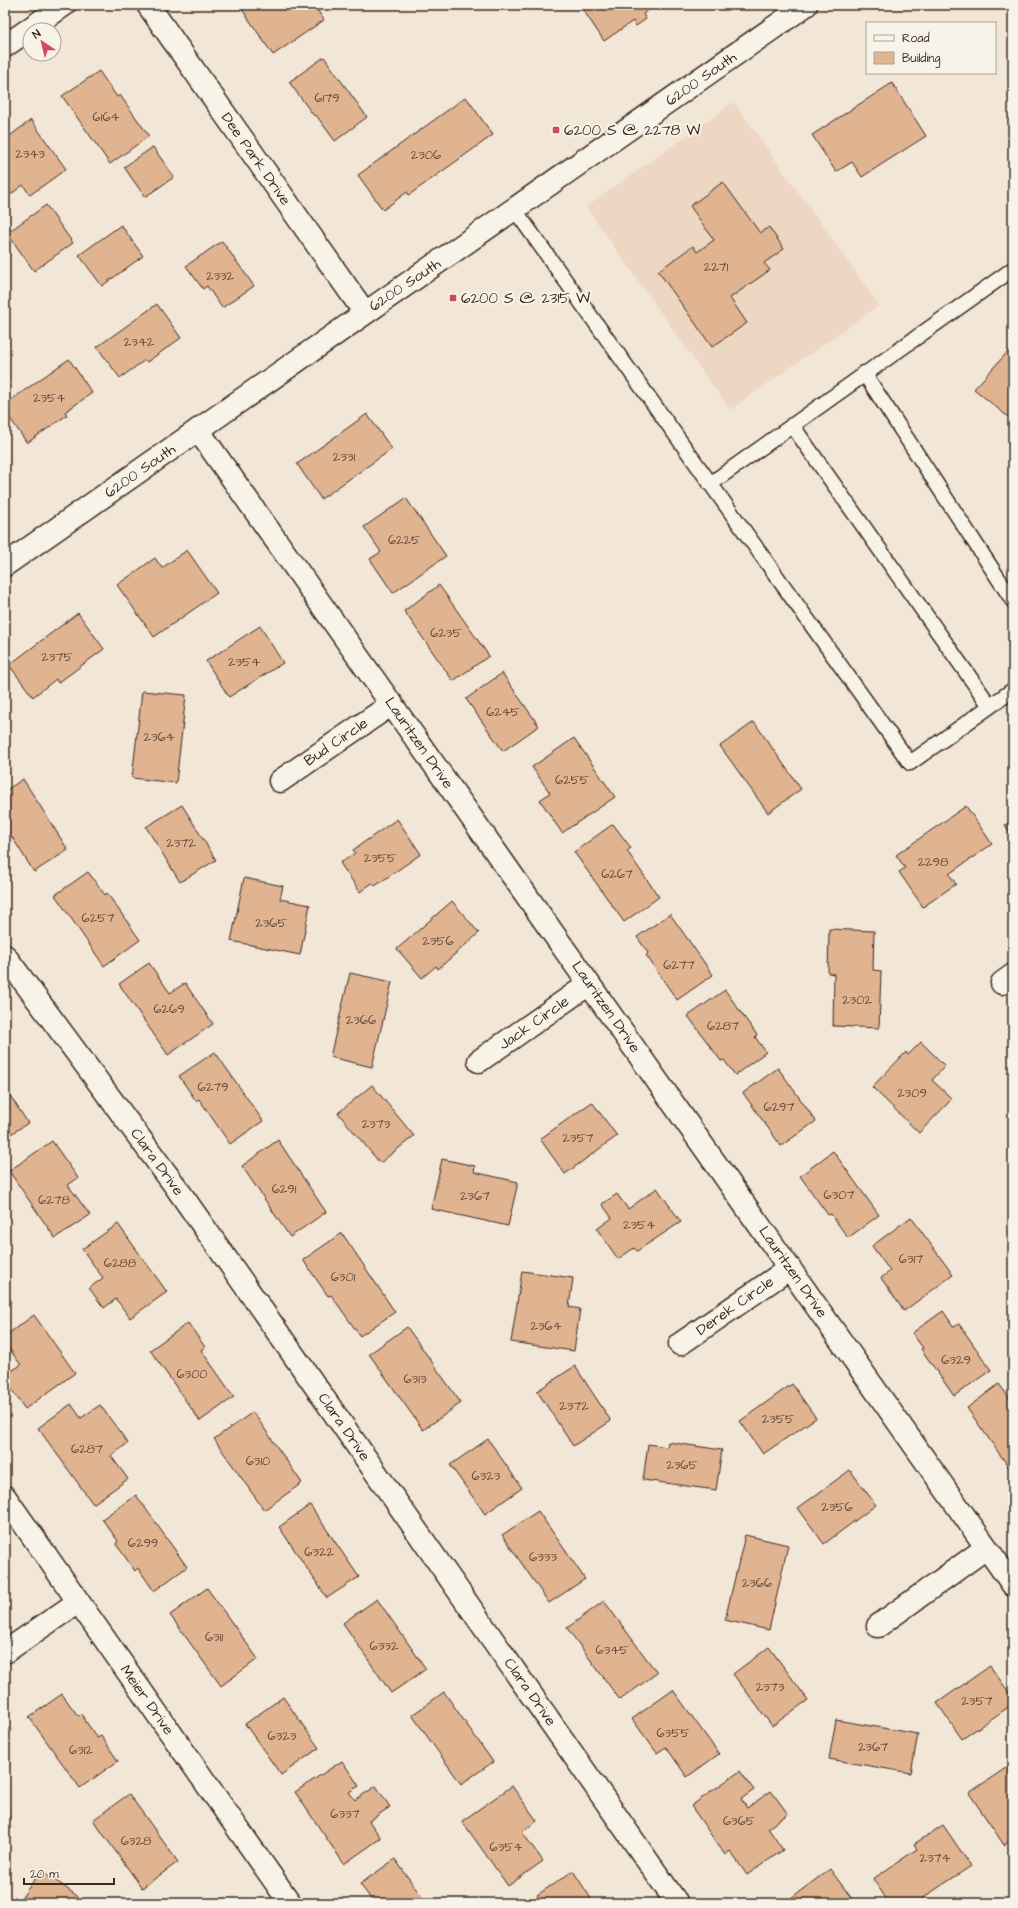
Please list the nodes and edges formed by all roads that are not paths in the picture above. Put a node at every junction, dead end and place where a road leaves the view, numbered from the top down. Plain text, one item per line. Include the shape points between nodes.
1 (64, 5) edge
2 (148, 5) edge
3 (806, 5) edge
4 (5, 46) edge
5 (515, 210) junction
6 (1013, 269) edge
7 (365, 313) junction
8 (864, 373) junction
9 (792, 425) junction
10 (198, 430) junction
11 (710, 484) junction
12 (5, 565) edge
13 (1013, 601) edge
14 (1013, 690) edge
15 (392, 704) junction
16 (990, 706) junction
17 (280, 781) dead end
18 (6, 959) edge
19 (589, 984) junction
20 (479, 1061) dead end
21 (790, 1268) junction
22 (680, 1344) dead end
23 (5, 1497) edge
24 (986, 1548) junction
25 (1013, 1585) edge
26 (78, 1602) junction
27 (878, 1626) dead end
28 (5, 1652) edge
29 (290, 1903) edge
30 (678, 1903) edge

1 - 4 street
2 - 7 street, Dee Park Drive
3 - 5 street, 6200 South
5 - 7 street, 6200 South
5 - 11 lane
6 - 8 lane
7 - 10 street, 6200 South
8 - 9 lane
8 - 13 lane
9 - 11 lane
9 - 16 lane
10 - 12 street, 6200 South
10 - 15 street, Lauritzen Drive
11 - 16 lane via 910,763
14 - 16 lane
15 - 17 street, Bud Circle
15 - 19 street, Lauritzen Drive
18 - 30 street, Clara Drive via 176,1187
19 - 20 street, Jack Circle
19 - 21 street, Lauritzen Drive
21 - 22 street, Derek Circle
21 - 24 street, Lauritzen Drive
23 - 26 street, Meier Drive
24 - 25 street, Lauritzen Drive
24 - 27 street
26 - 28 street
26 - 29 street, Meier Drive

